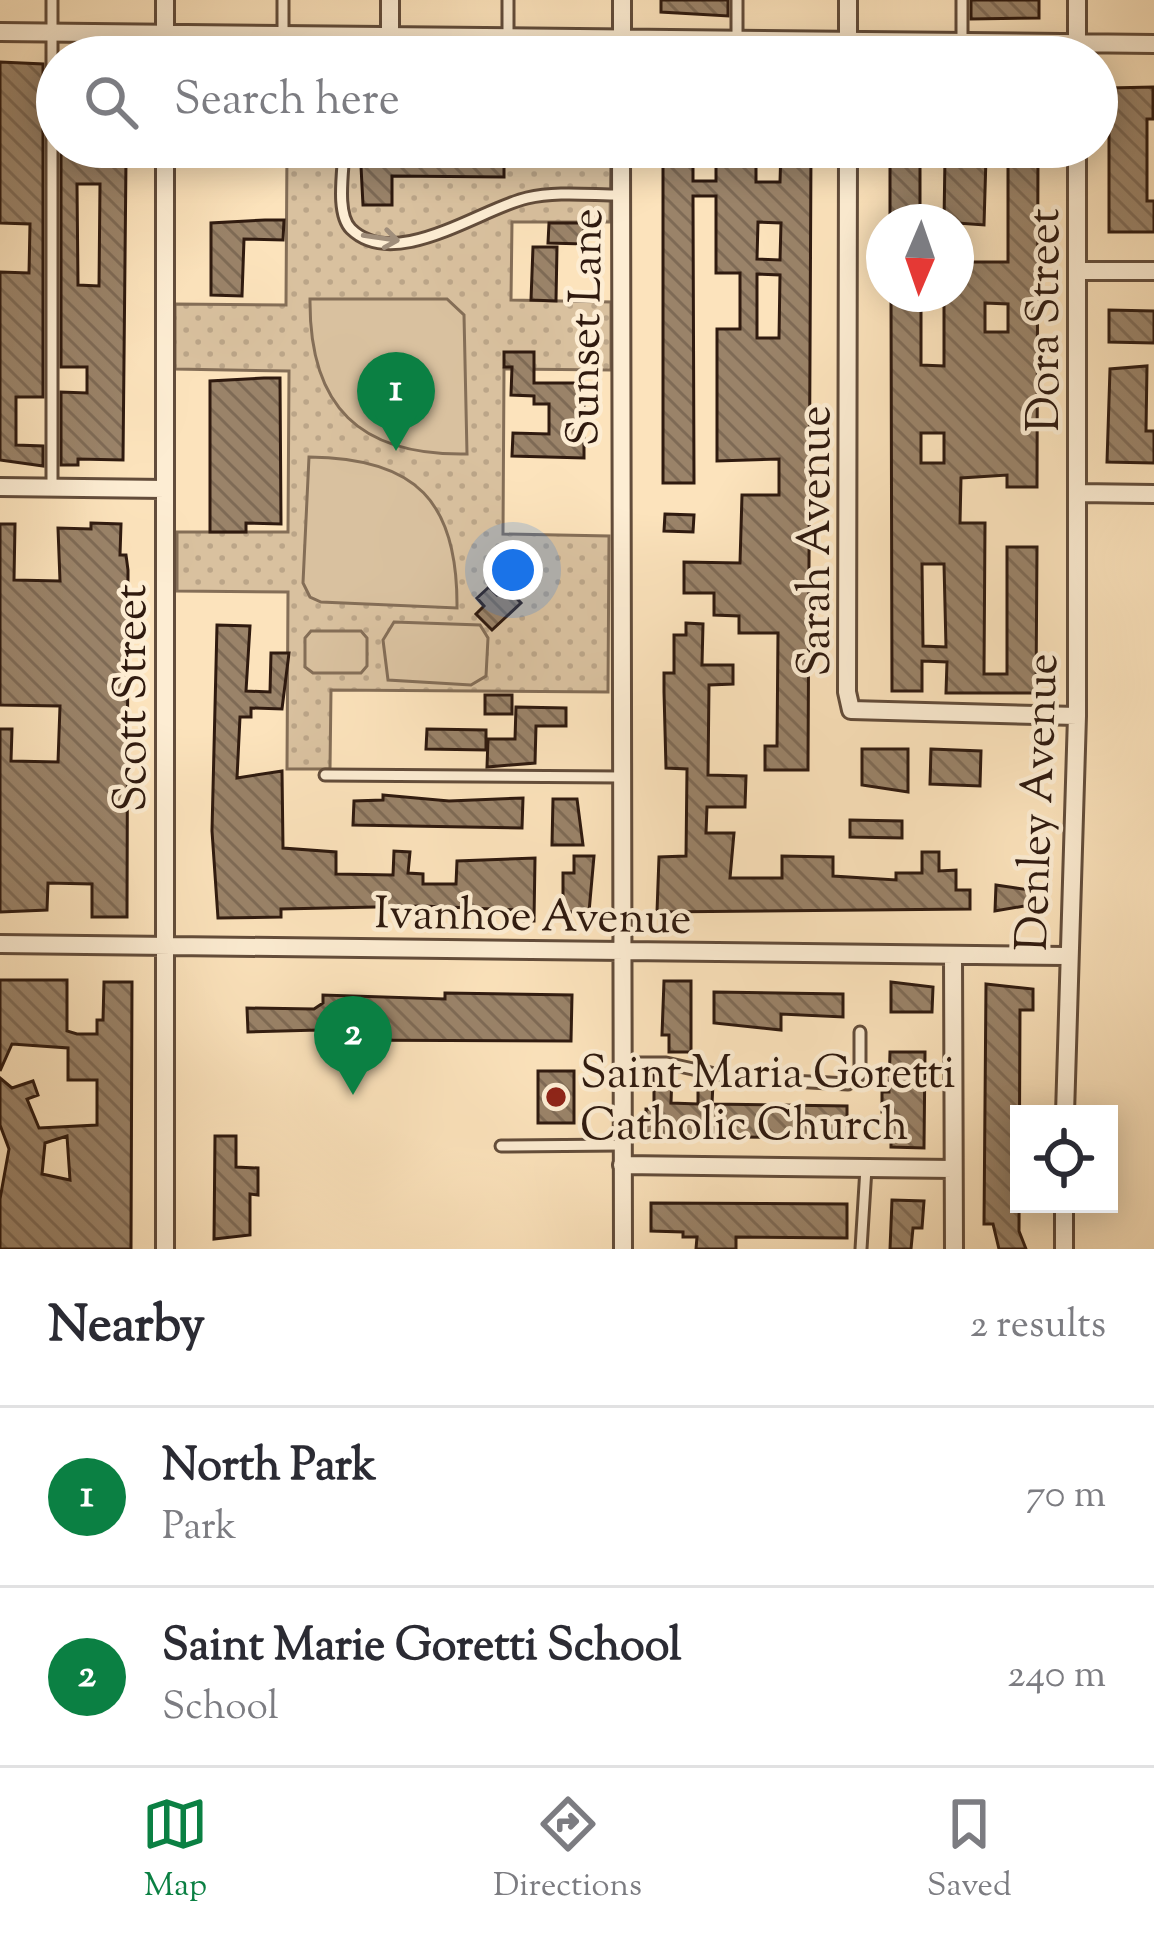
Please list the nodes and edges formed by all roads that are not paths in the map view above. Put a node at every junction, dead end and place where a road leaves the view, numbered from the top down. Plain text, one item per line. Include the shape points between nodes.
1 (52, 0) edge
2 (165, 0) edge
3 (283, 0) edge
4 (390, 0) edge
5 (508, 0) edge
6 (622, 0) edge
7 (737, 0) edge
8 (848, 0) edge
9 (962, 0) edge
10 (1077, 0) edge
11 (0, 32) edge
12 (52, 33) junction
13 (165, 34) junction
14 (283, 35) junction
15 (361, 36) joint
16 (390, 36) joint
17 (508, 36) edge
18 (622, 36) edge
19 (737, 36) edge
20 (848, 36) edge
21 (962, 36) edge
22 (1077, 36) edge
23 (1154, 44) edge
24 (1118, 47) edge
25 (52, 168) edge
26 (165, 168) edge
27 (344, 168) edge
28 (621, 168) edge
29 (848, 168) edge
30 (1077, 168) edge
31 (620, 195) junction
32 (1078, 271) junction
33 (1154, 272) edge
34 (0, 488) edge
35 (52, 488) junction
36 (165, 489) junction
37 (1078, 493) junction
38 (1154, 494) edge
39 (1077, 716) junction
40 (325, 775) dead end
41 (621, 777) junction
42 (0, 944) edge
43 (165, 946) junction
44 (622, 951) junction
45 (953, 955) junction
46 (1066, 956) junction
47 (860, 1032) dead end
48 (622, 1063) junction
49 (1065, 1105) edge
50 (622, 1145) junction
51 (501, 1146) dead end
52 (622, 1166) junction
53 (866, 1168) junction
54 (953, 1169) junction
55 (1064, 1213) edge
56 (165, 1249) edge
57 (622, 1249) edge
58 (862, 1249) edge
59 (954, 1249) edge
60 (1064, 1249) edge

1 - 12 lane
2 - 13 street
3 - 14 lane
4 - 16 street
5 - 17 lane
6 - 18 street
7 - 19 lane
8 - 20 street
9 - 21 lane
10 - 22 street
11 - 12 street
12 - 13 street
13 - 14 street
14 - 15 street
15 - 16 street
23 - 24 street
25 - 35 lane
26 - 36 street, Scott Street
27 -> 31 lane via 344,217 354,232 376,240 433,237 534,196
28 - 31 street, Sunset Lane
29 - 39 street, Sarah Avenue via 851,710
30 - 32 street, Dora Street
31 - 41 street, Sunset Lane
32 - 33 street
32 - 37 street, Dora Street
34 - 35 street
35 - 36 street
36 - 43 street, Scott Street
37 - 38 street
37 - 39 street, Denley Avenue
39 - 46 street, Denley Avenue
40 - 41 lane
41 - 44 street, Sunset Lane
42 - 43 street, Ivanhoe Avenue
43 - 44 street, Ivanhoe Avenue
43 - 56 street, Scott Street
44 - 45 street, Ivanhoe Avenue
44 - 48 street, Sunset Lane
45 - 46 street, Ivanhoe Avenue
45 - 54 street
46 - 49 street, Denley Avenue
47 - 48 lane via 860,1075 848,1084
48 - 50 street, Sunset Lane
50 - 51 lane
50 - 52 street, Sunset Lane
52 - 53 street
52 - 57 street, Sunset Lane
53 - 54 street
53 - 58 lane
54 - 59 street
55 - 60 street

